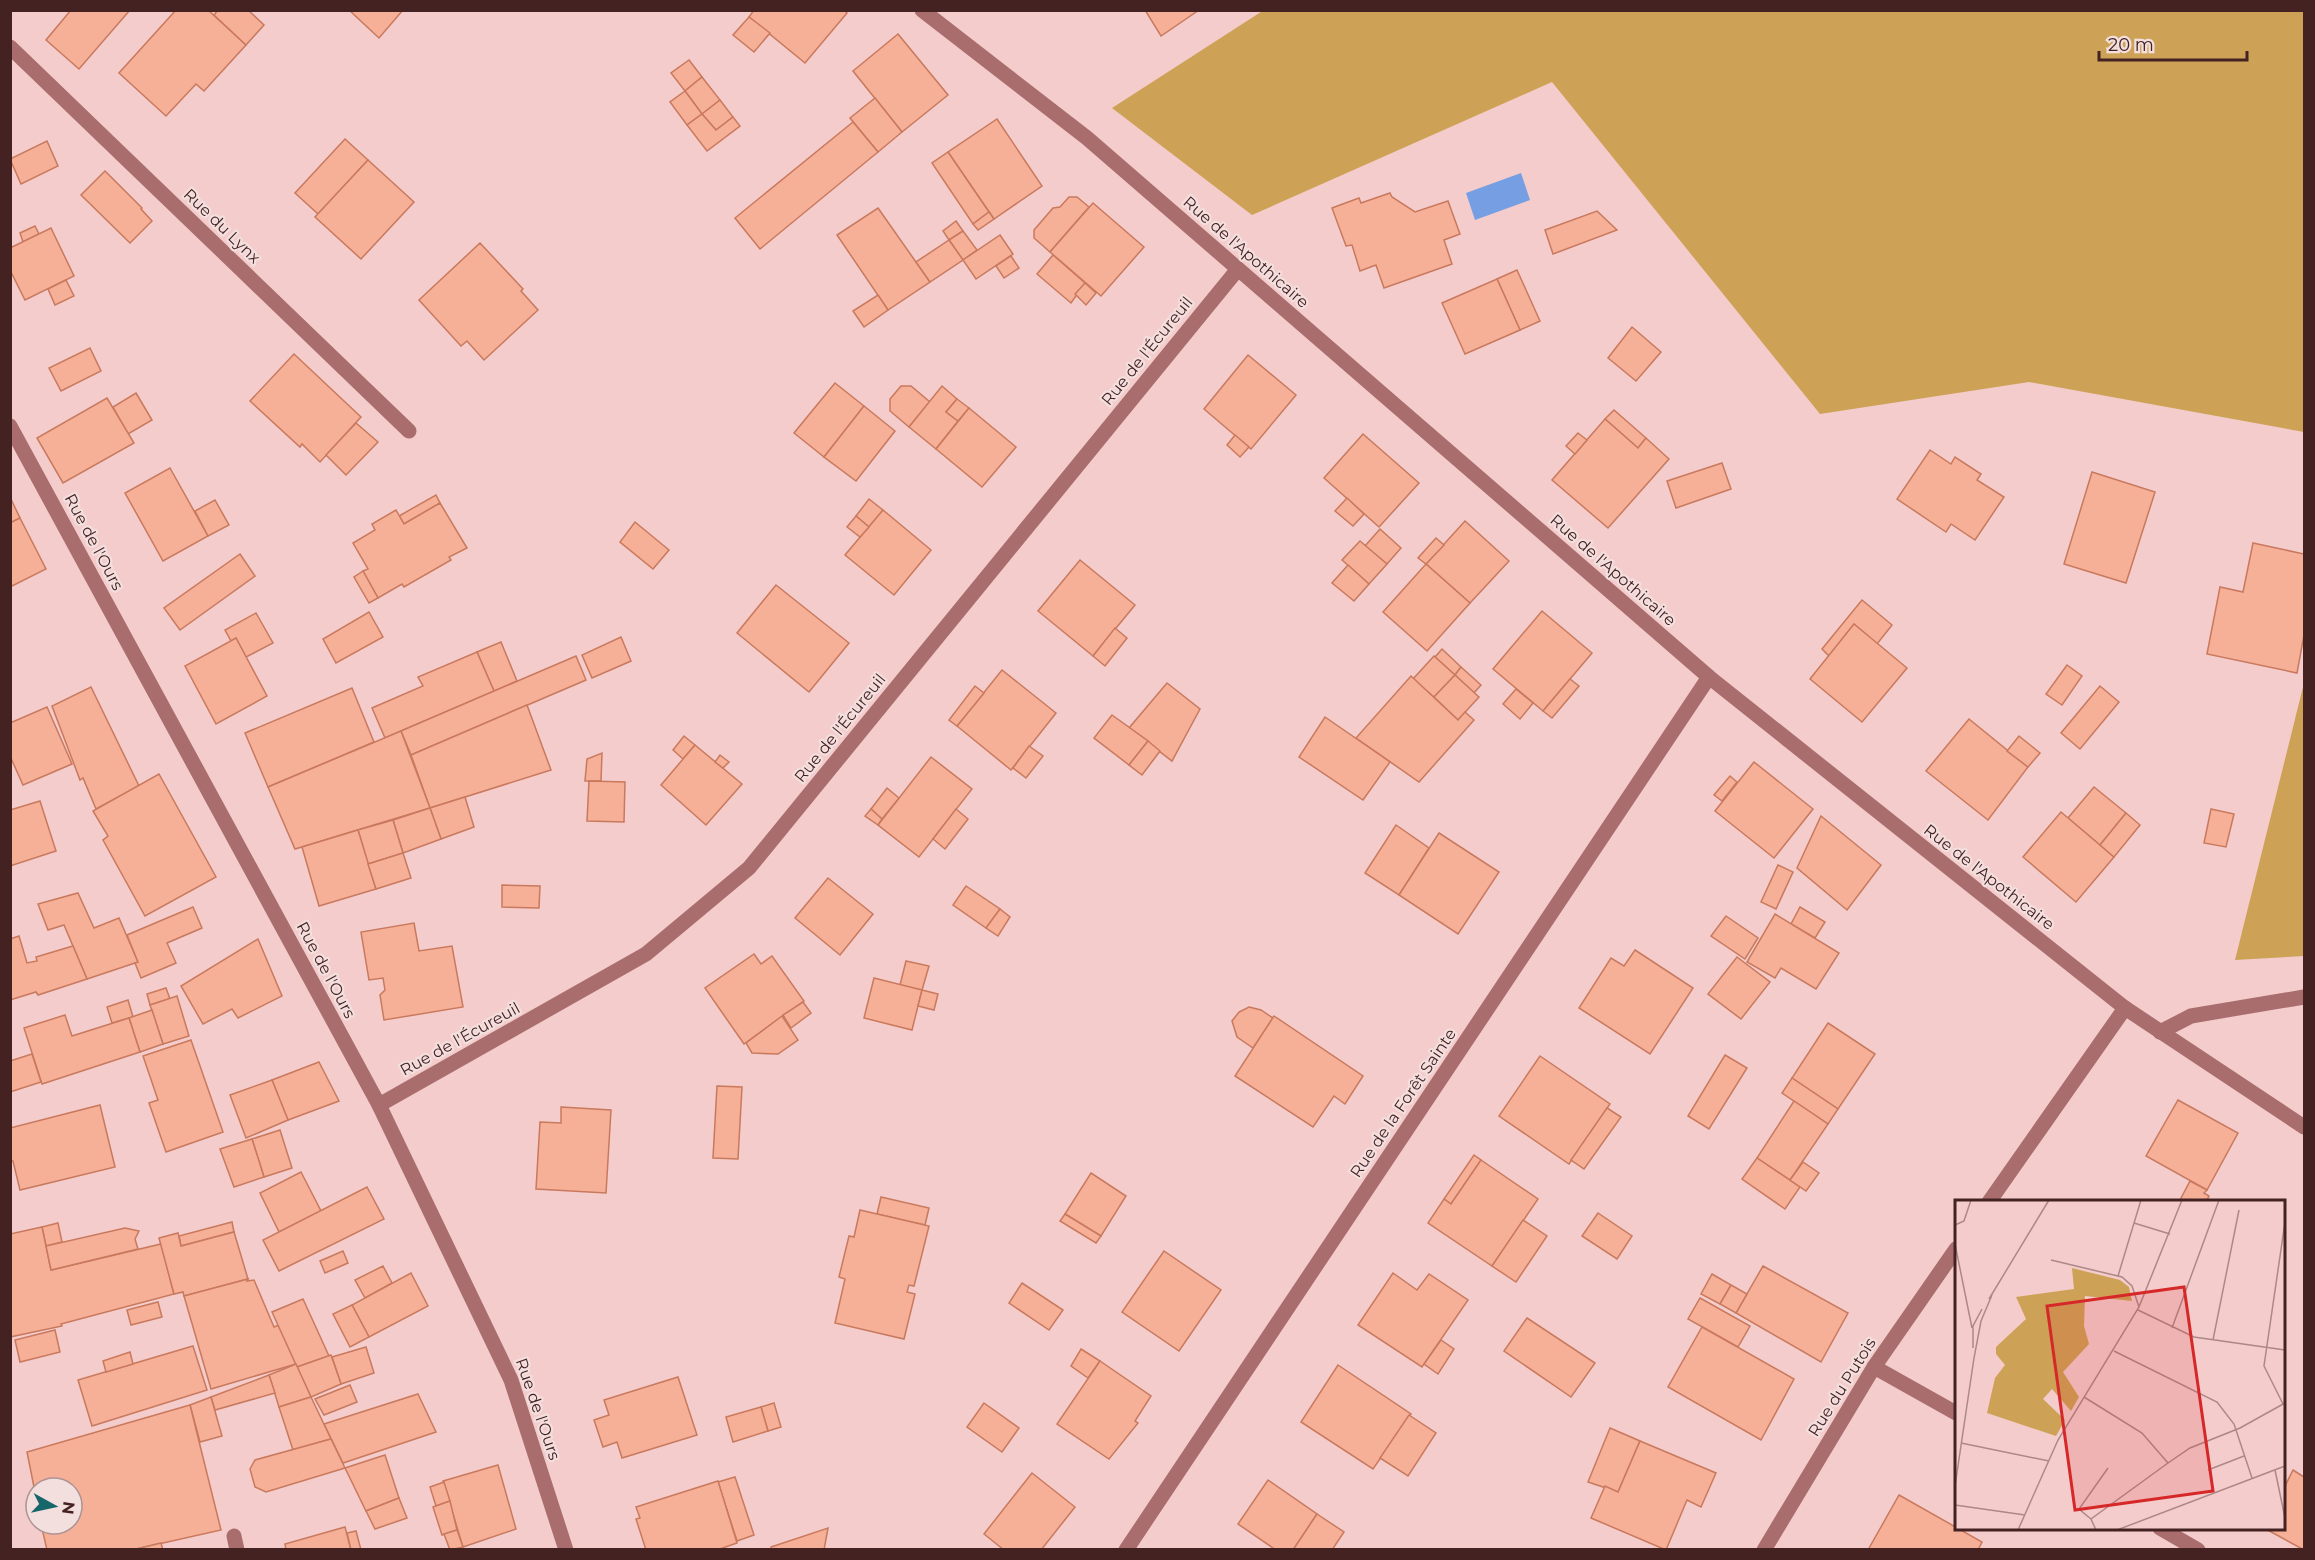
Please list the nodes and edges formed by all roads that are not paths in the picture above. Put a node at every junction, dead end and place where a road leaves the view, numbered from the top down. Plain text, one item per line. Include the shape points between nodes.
1 (922, 10) edge
2 (10, 47) edge
3 (1238, 269) junction
4 (10, 426) edge
5 (409, 431) dead end
6 (1709, 677) junction
7 (2304, 997) edge
8 (2125, 1008) junction
9 (2160, 1032) junction
10 (379, 1105) junction
11 (2304, 1127) edge
12 (1990, 1200) edge
13 (1955, 1250) edge
14 (1874, 1367) junction
15 (1955, 1412) edge
16 (2163, 1530) edge
17 (566, 1550) edge
18 (1126, 1550) edge
19 (1764, 1550) edge
20 (2198, 1550) edge

1 - 3 street, Rue de l'Apothicaire via 1087,138
2 - 5 street, Rue du Lynx
3 - 6 street, Rue de l'Apothicaire
3 - 10 street, Rue de l'Écureuil via 749,868 646,954
4 - 10 street, Rue de l'Ours
6 - 8 street, Rue de l'Apothicaire
6 - 18 street, Rue de la Forêt Sainte
7 - 9 street via 2191,1016
8 - 9 street, Rue de l'Apothicaire
8 - 12 street
9 - 11 street, Rue de l'Apothicaire
10 - 17 street, Rue de l'Ours via 511,1380
13 - 14 street, Rue du Putois
14 - 15 street
14 - 19 street, Rue du Putois
16 - 20 street

